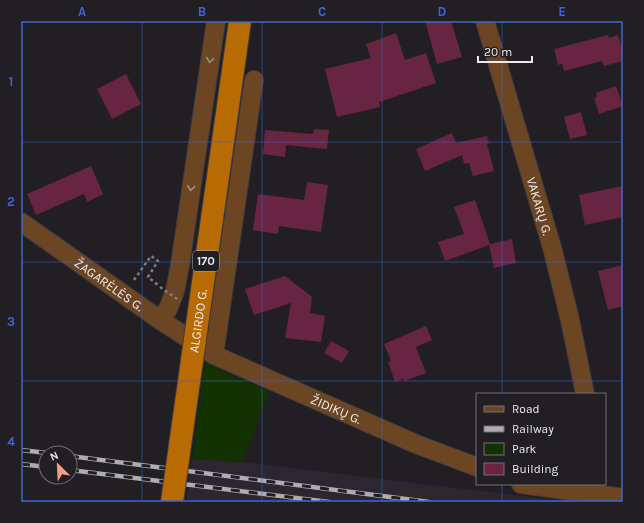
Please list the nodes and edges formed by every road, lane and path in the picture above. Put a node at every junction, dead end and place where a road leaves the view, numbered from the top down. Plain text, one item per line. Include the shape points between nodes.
1 (216, 21) edge
2 (240, 21) edge
3 (485, 21) edge
4 (254, 80) dead end
5 (21, 222) edge
6 (133, 281) dead end
7 (182, 303) dead end
8 (160, 320) junction
9 (197, 345) joint
10 (214, 355) junction
11 (585, 393) edge
12 (476, 467) edge
13 (536, 485) edge
14 (591, 489) edge
15 (623, 498) edge
16 (172, 502) edge

1 -> 8 street via 180,265 168,309
2 - 16 main road, ALGIRDO G. / 170, bridge
3 - 11 street, VAKARŲ G. via 553,251
4 - 10 street
5 - 8 street, ŽAGARĖLĖS G.
6 - 7 path, bridge via 151,256 158,261 148,277
8 - 9 street, ŽAGARĖLĖS G.
9 - 10 street, ŽIDIKŲ G.
10 - 12 street, ŽIDIKŲ G. via 416,444
13 - 14 street
14 - 15 street

